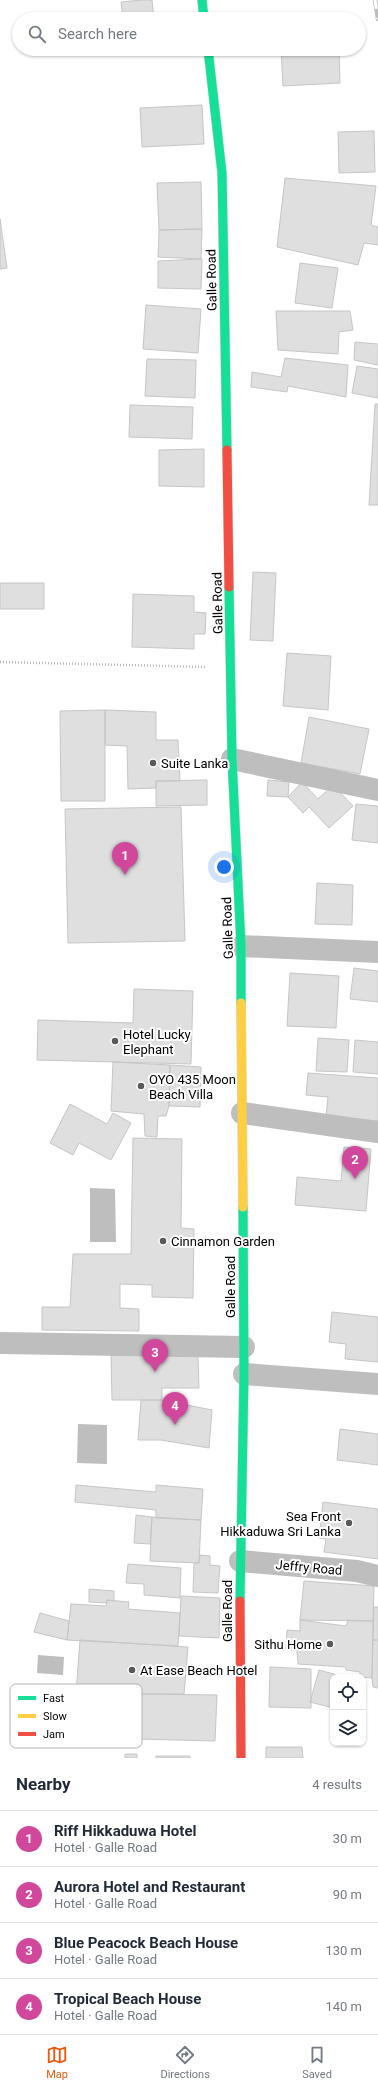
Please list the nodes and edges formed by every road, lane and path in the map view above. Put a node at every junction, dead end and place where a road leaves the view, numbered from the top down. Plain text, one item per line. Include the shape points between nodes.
1 (202, 0) edge
2 (203, 12) edge
3 (209, 56) edge
4 (0, 662) edge
5 (231, 668) junction
6 (232, 759) junction
7 (378, 790) edge
8 (242, 946) junction
9 (378, 952) edge
10 (242, 1113) junction
11 (378, 1132) edge
12 (0, 1343) edge
13 (244, 1346) junction
14 (244, 1374) junction
15 (378, 1384) edge
16 (240, 1561) junction
17 (378, 1576) edge
18 (241, 1758) edge

1 - 2 highway
3 - 5 highway, Galle Road via 222,173
4 - 5 path
5 - 6 highway, Galle Road
6 - 7 street
6 - 8 highway, Galle Road
8 - 9 street
8 - 10 highway, Galle Road
10 - 11 street
10 - 13 highway, Galle Road
12 - 13 street
13 - 14 highway, Galle Road
14 - 15 street
14 - 16 highway, Galle Road
16 - 17 street, Jeffry Road via 357,1571
16 - 18 highway, Galle Road

